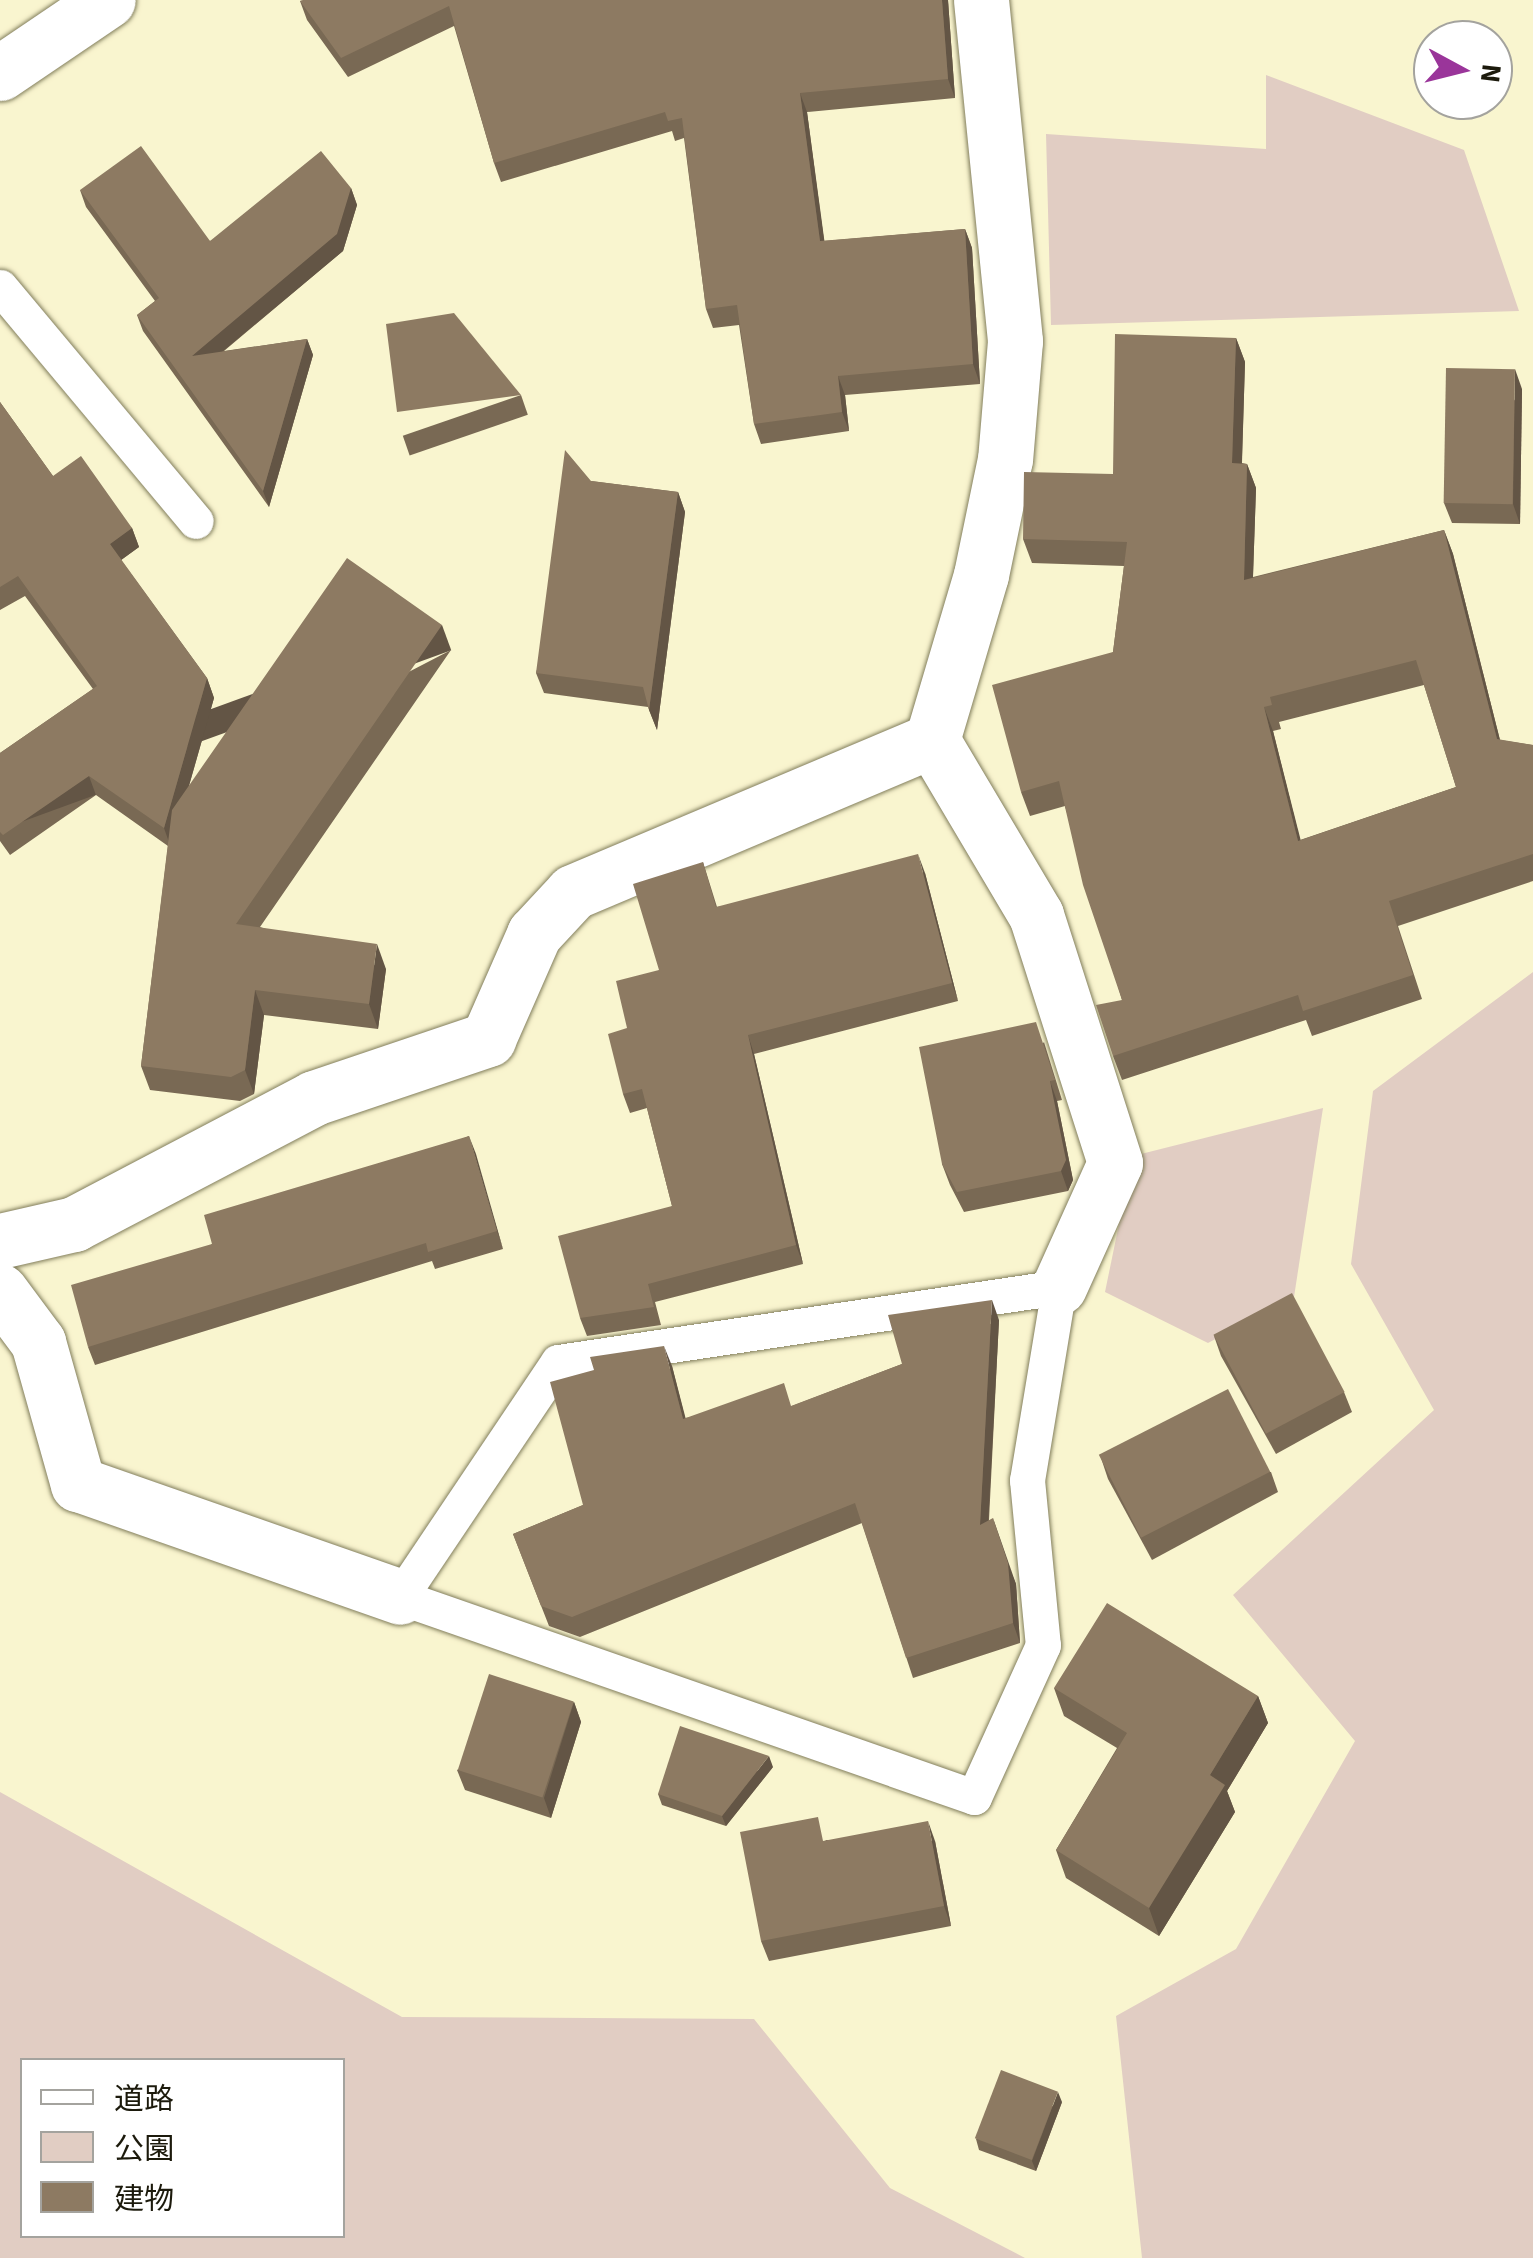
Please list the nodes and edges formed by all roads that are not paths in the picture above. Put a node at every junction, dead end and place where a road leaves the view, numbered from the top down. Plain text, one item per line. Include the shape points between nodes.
1 (108, 0) edge
2 (980, 0) edge
3 (0, 73) edge
4 (0, 287) edge
5 (196, 521) dead end
6 (932, 740) junction
7 (0, 1241) edge
8 (1059, 1287) junction
9 (0, 1291) edge
10 (400, 1596) junction

1 - 3 street
2 - 6 street via 1015,341 1005,459 981,575
4 - 5 lane
6 - 7 street via 574,892 534,934 488,1039 314,1098 74,1224
6 - 8 street via 1036,916 1115,1164
8 - 10 lane via 558,1362
8 - 10 lane via 1028,1480 1043,1644 974,1797
9 - 10 street via 38,1342 78,1484

